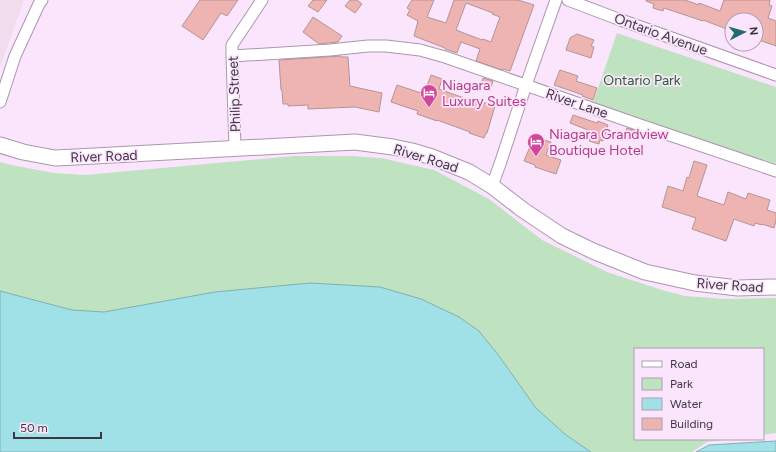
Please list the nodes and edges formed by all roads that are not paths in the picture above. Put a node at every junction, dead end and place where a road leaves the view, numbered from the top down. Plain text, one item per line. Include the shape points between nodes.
1 (262, 0) edge
2 (556, 0) edge
3 (568, 0) edge
4 (38, 1) edge
5 (232, 56) junction
6 (776, 75) edge
7 (526, 85) junction
8 (0, 102) edge
9 (0, 146) edge
10 (235, 149) junction
11 (776, 171) edge
12 (492, 186) junction
13 (776, 287) edge

1 - 5 street, Philip Street via 232,45
2 - 7 street
3 - 6 street, Ontario Avenue
4 - 8 street via 15,56
5 - 7 street, River Lane via 386,46 445,56
5 - 10 street, Philip Street
7 - 11 street, River Lane
7 - 12 street
9 - 10 main road, River Road via 55,158
10 - 12 main road, River Road via 355,142 393,147 453,165
12 - 13 main road, River Road via 562,236 645,272 702,284 738,288

